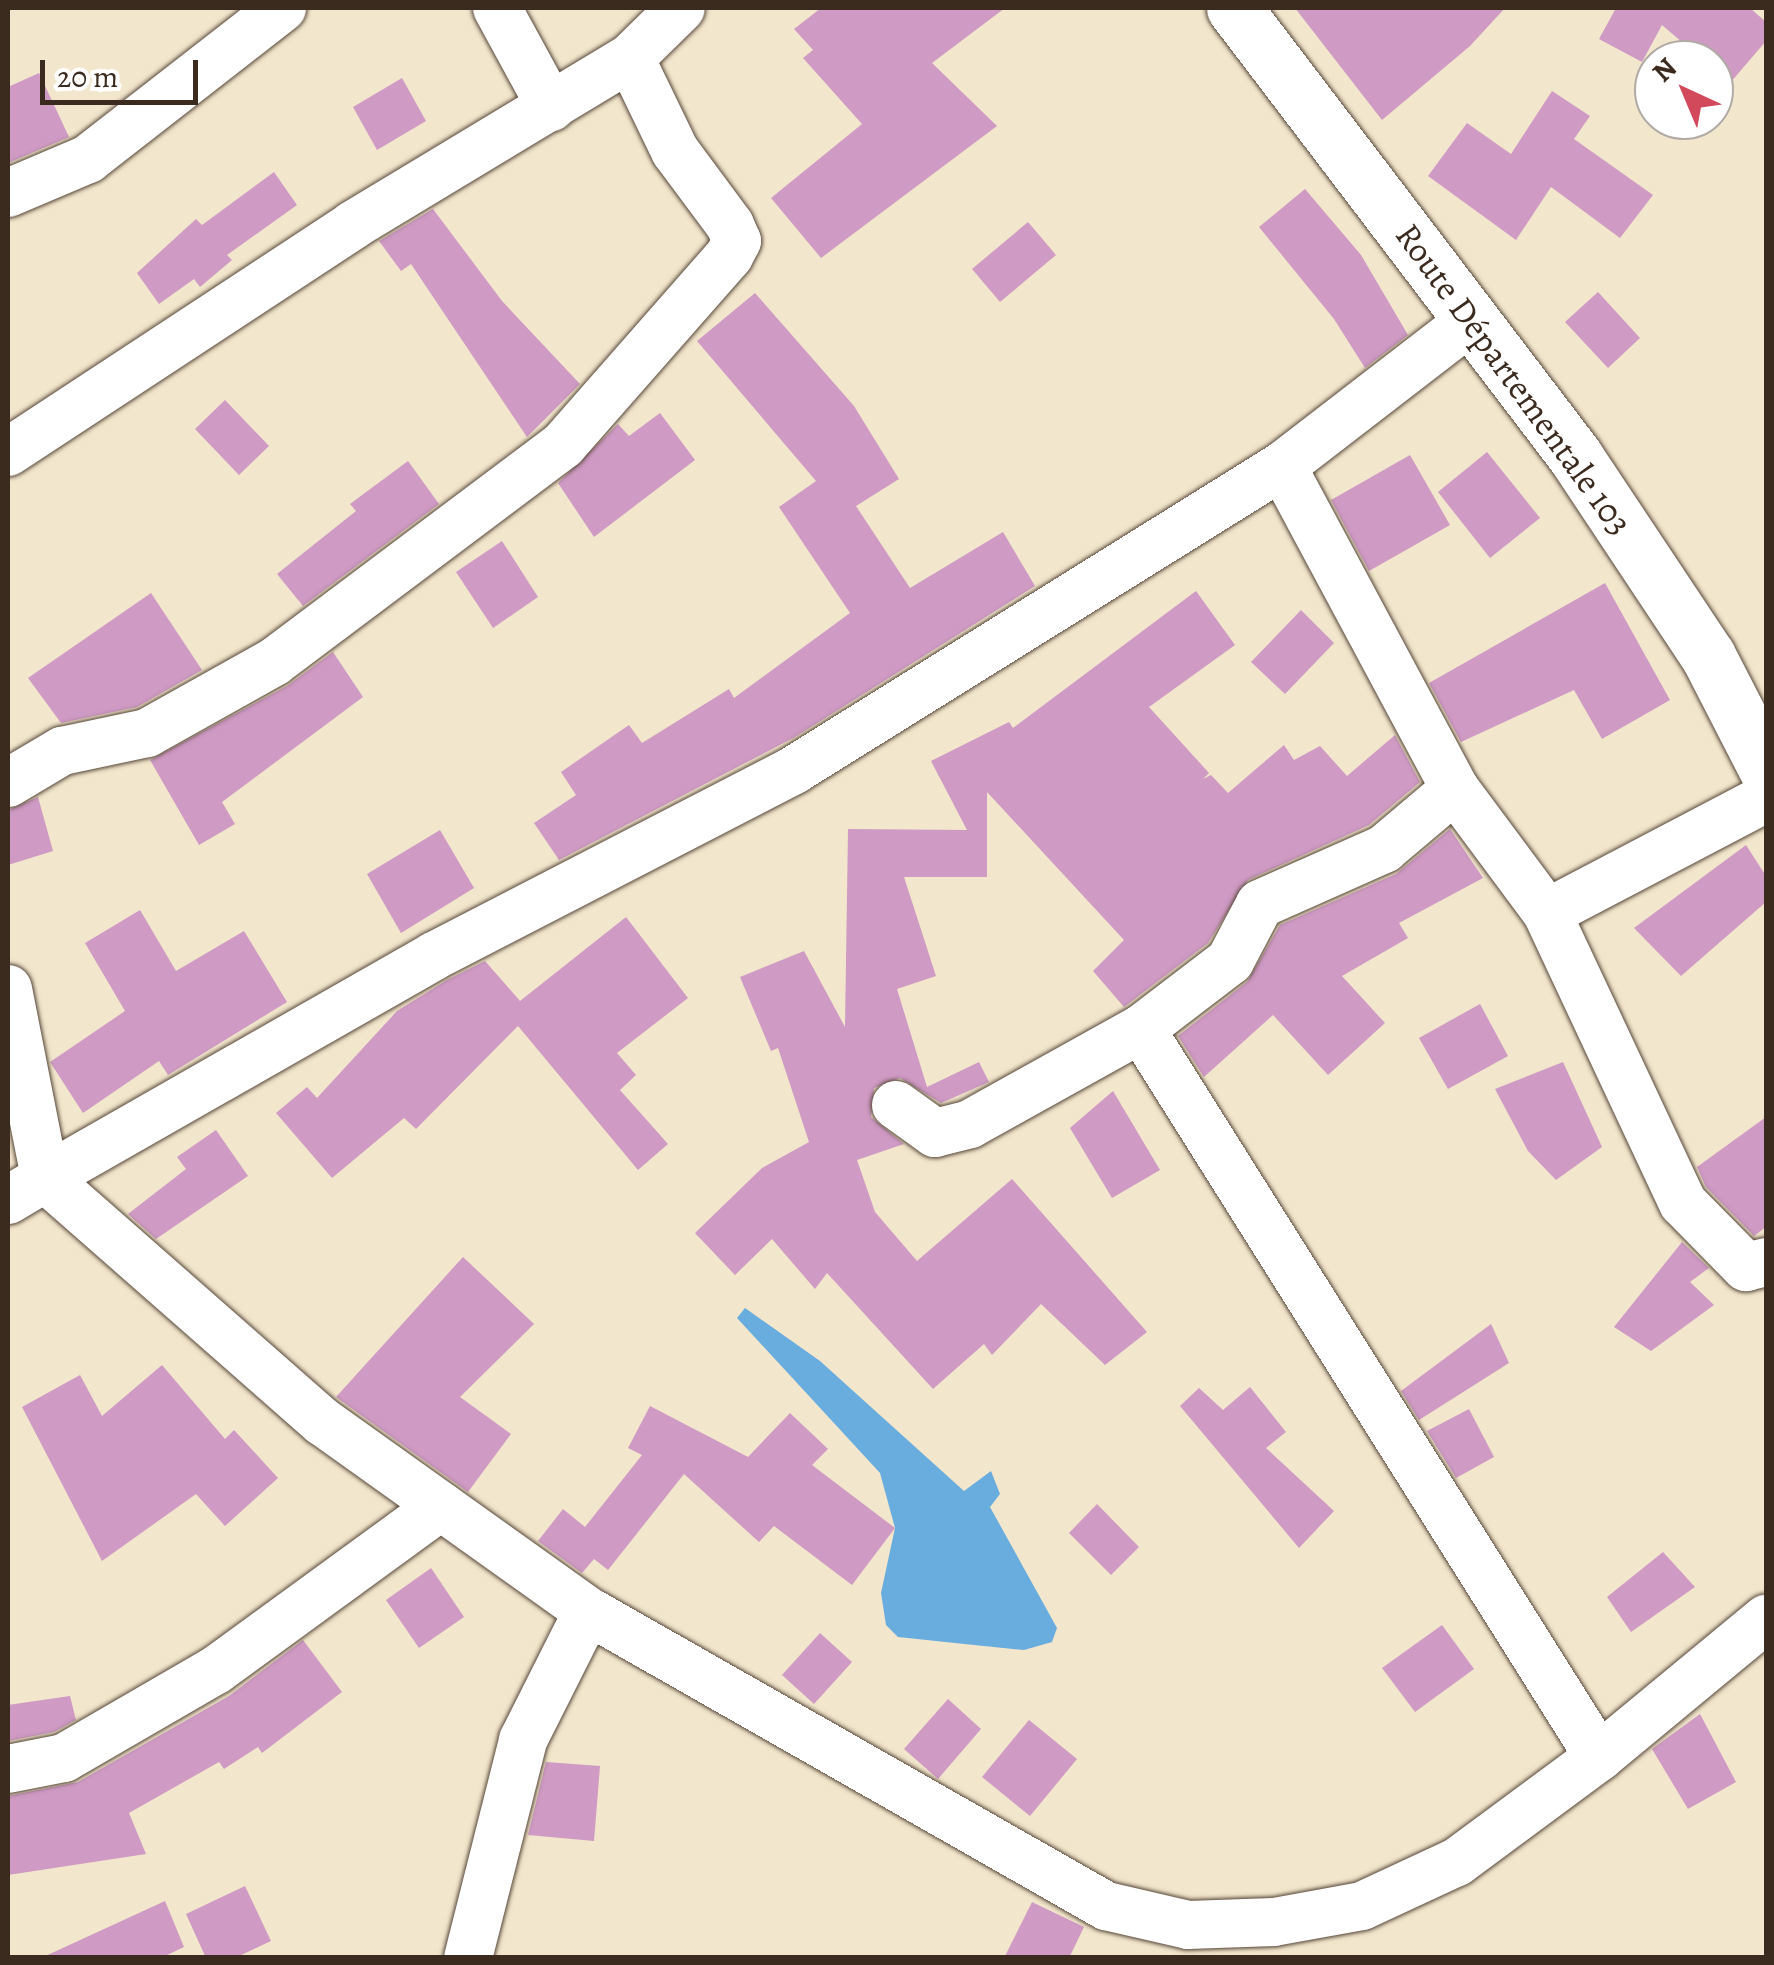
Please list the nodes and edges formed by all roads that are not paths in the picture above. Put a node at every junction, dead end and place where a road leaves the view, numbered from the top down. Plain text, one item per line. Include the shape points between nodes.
1 (282, 8) edge
2 (497, 8) edge
3 (681, 8) edge
4 (1234, 8) edge
5 (630, 58) junction
6 (551, 106) junction
7 (8, 193) edge
8 (1474, 320) junction
9 (8, 452) edge
10 (1282, 466) junction
11 (1766, 769) edge
12 (8, 783) edge
13 (1455, 788) junction
14 (1766, 798) edge
15 (1547, 913) junction
16 (8, 989) edge
17 (1141, 1029) junction
18 (896, 1106) dead end
19 (26, 1189) edge
20 (1766, 1262) edge
21 (442, 1506) junction
22 (588, 1611) junction
23 (1766, 1620) edge
24 (1600, 1757) junction
25 (8, 1769) edge
26 (468, 1958) edge

1 - 7 street via 88,159
2 - 6 street
3 - 5 street
4 - 8 main road, Route Départementale 103
5 - 6 street
5 - 12 street via 675,151 730,225 737,241 729,256 564,445 274,662 146,733 62,751
6 - 9 street via 353,224
8 - 10 street
8 - 11 main road, Route Départementale 103 via 1575,456 1708,656
10 - 13 street
10 - 19 street via 794,770 434,956
13 - 15 street
13 - 17 street via 1384,849 1260,904 1230,962
14 - 15 street
15 - 20 street via 1683,1202 1746,1267
16 - 19 street
17 - 18 street via 950,1131 935,1133
17 - 24 street
19 - 21 street via 323,1422
21 - 22 street
21 - 25 street via 216,1670 64,1758
22 - 24 street via 1106,1906 1188,1925 1274,1922 1362,1906 1457,1862
22 - 26 street via 523,1740
23 - 24 street

